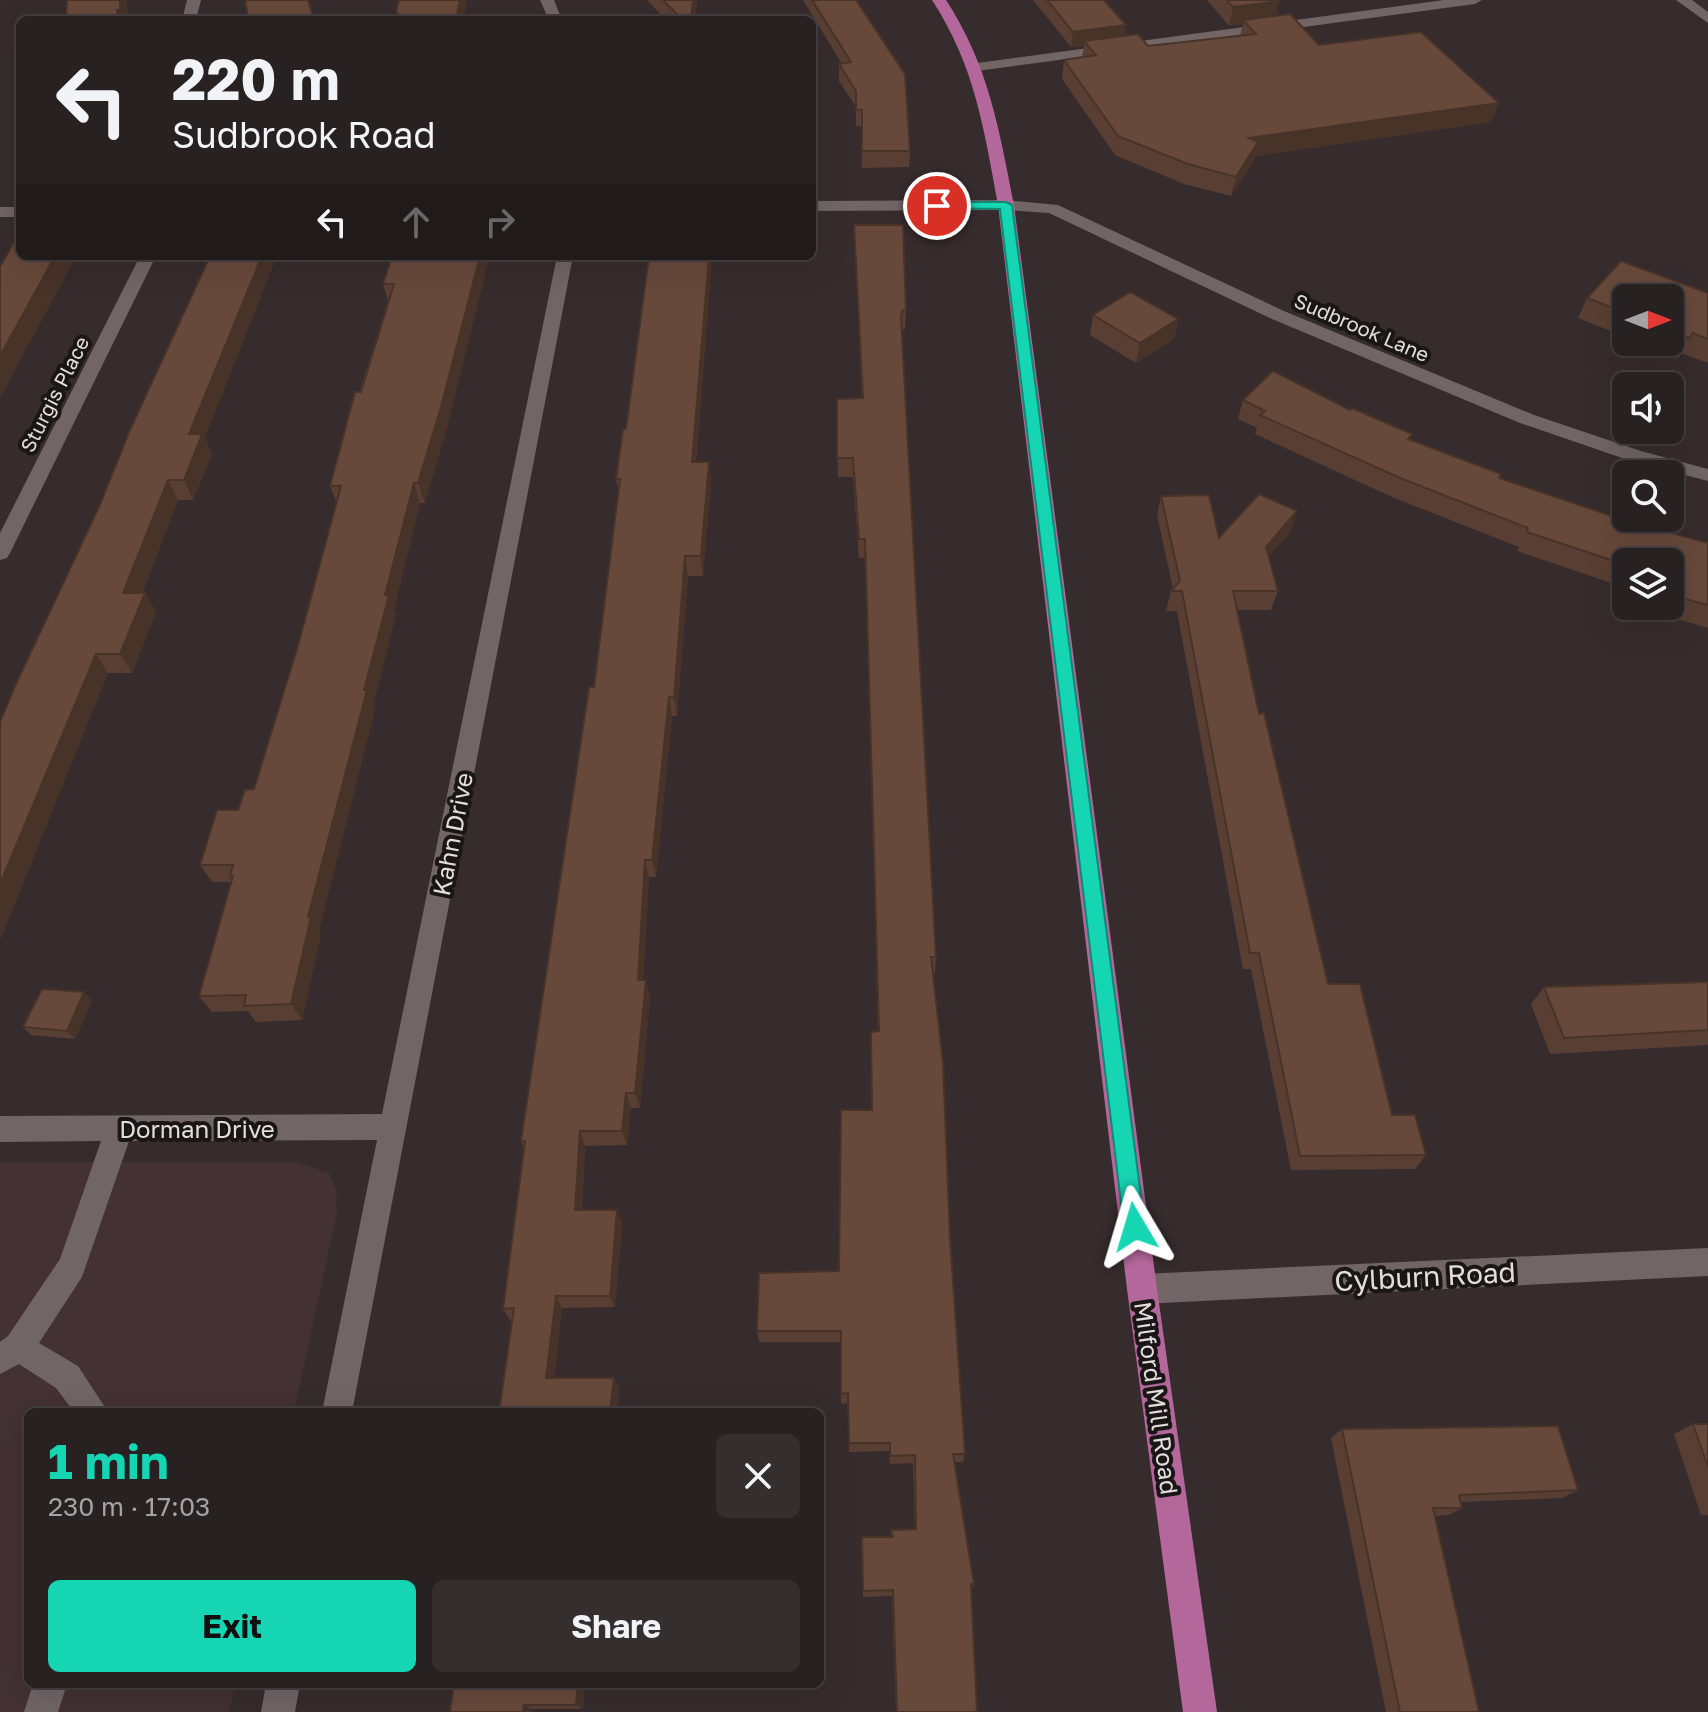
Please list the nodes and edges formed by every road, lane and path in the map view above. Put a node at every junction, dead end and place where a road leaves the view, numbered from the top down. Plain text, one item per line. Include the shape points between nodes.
1 (547, 0) edge
2 (939, 0) edge
3 (1342, 0) edge
4 (1475, 0) edge
5 (1683, 0) edge
6 (553, 15) dead end
7 (1358, 16) junction
8 (1708, 19) edge
9 (977, 67) junction
10 (1006, 205) junction
11 (816, 206) edge
12 (146, 260) edge
13 (564, 260) edge
14 (1708, 475) edge
15 (0, 553) edge
16 (394, 1127) junction
17 (0, 1129) edge
18 (119, 1129) junction
19 (1708, 1262) edge
20 (1142, 1289) junction
21 (9, 1353) edge
22 (90, 1408) edge
23 (338, 1408) edge
24 (49, 1688) edge
25 (282, 1688) edge
26 (41, 1712) edge
27 (278, 1712) edge
28 (1200, 1712) edge

1 - 6 street
2 - 9 main road, Milford Mill Road
3 - 7 street
4 - 7 street
5 - 8 street
7 - 9 street
9 - 10 main road, Milford Mill Road
10 - 11 street, Sudbrook Lane
10 - 14 street, Sudbrook Lane via 1052,208 1278,315 1527,419
10 - 20 main road, Milford Mill Road
12 - 15 street, Sturgis Place
13 - 16 street, Kahn Drive
16 - 18 street, Dorman Drive
16 - 23 street, Kahn Drive
17 - 18 street, Dorman Drive
18 - 21 street via 72,1267
19 - 20 street, Cylburn Road
20 - 28 main road, Milford Mill Road
21 - 22 street via 67,1377
24 - 26 street
25 - 27 street

